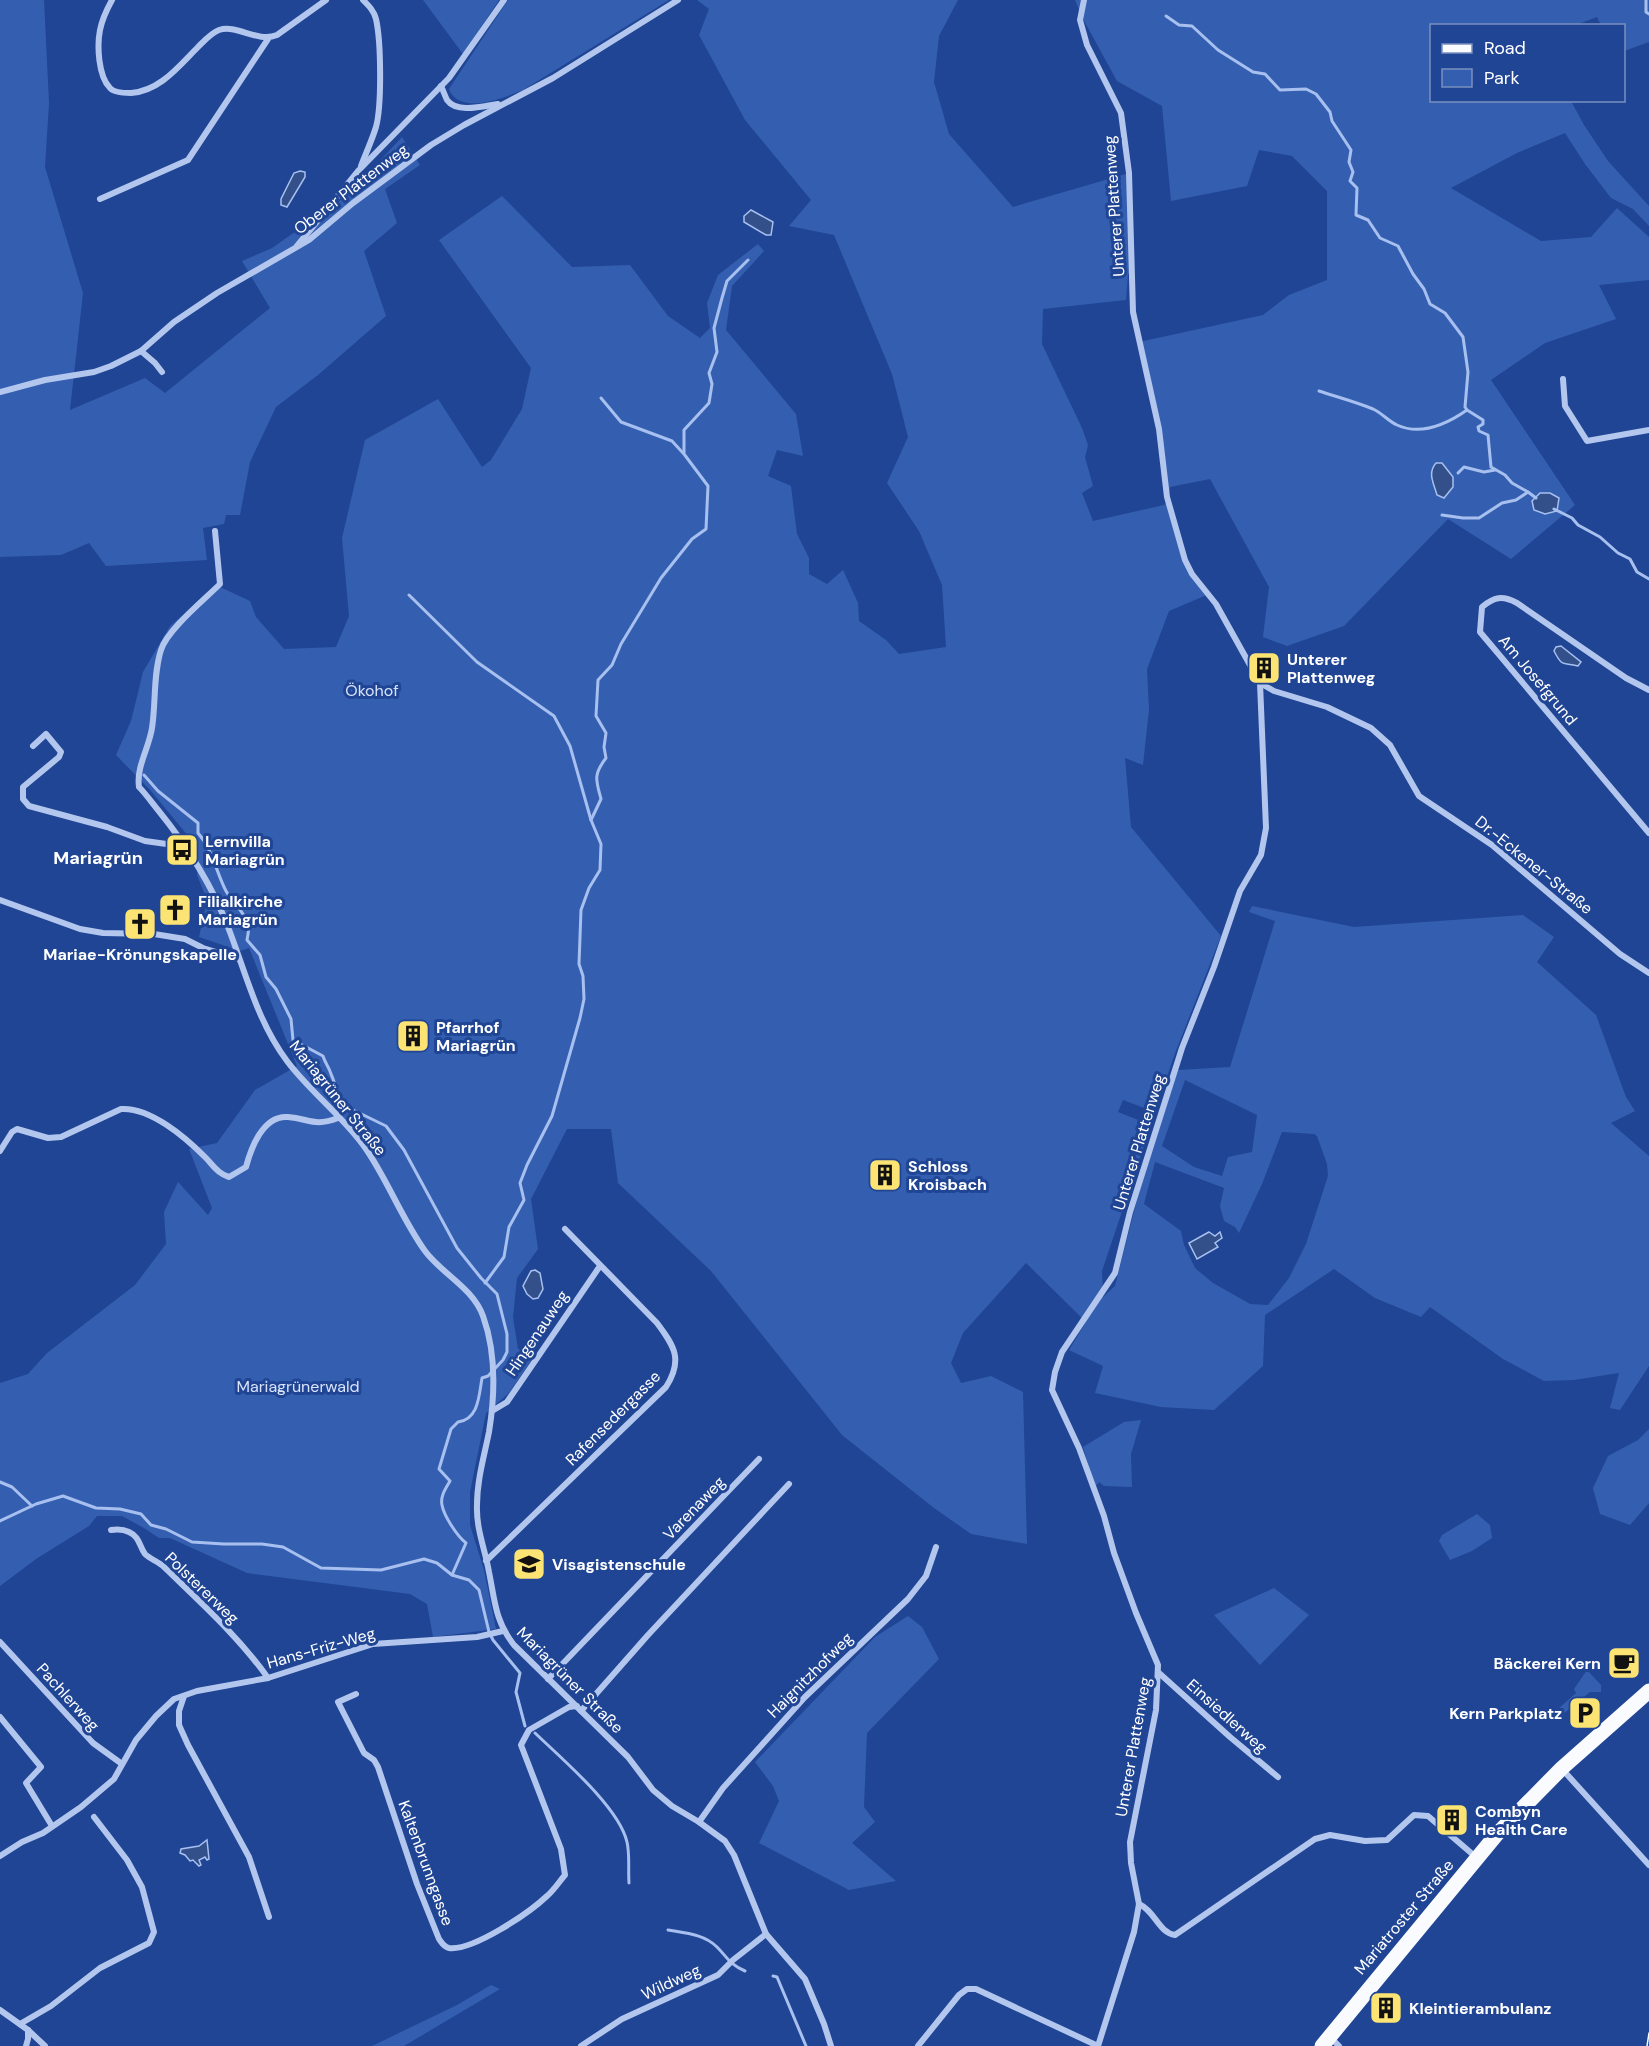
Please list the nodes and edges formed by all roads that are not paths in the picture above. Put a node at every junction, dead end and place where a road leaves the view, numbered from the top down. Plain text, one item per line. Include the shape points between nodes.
1 (112, 0) edge
2 (326, 0) edge
3 (363, 0) edge
4 (504, 0) edge
5 (678, 0) edge
6 (1084, 0) edge
7 (268, 39) junction
8 (441, 86) junction
9 (504, 104) junction
10 (359, 171) junction
11 (100, 199) dead end
12 (295, 248) junction
13 (141, 351) junction
14 (162, 372) dead end
15 (1563, 379) dead end
16 (0, 392) edge
17 (1649, 430) edge
18 (215, 531) dead end
19 (1260, 683) junction
20 (1649, 690) edge
21 (33, 746) dead end
22 (1649, 834) edge
23 (188, 848) junction
24 (0, 900) edge
25 (239, 959) junction
26 (1649, 974) edge
27 (338, 1118) junction
28 (0, 1151) edge
29 (565, 1229) dead end
30 (600, 1266) junction
31 (492, 1411) junction
32 (759, 1459) dead end
33 (789, 1484) dead end
34 (111, 1530) dead end
35 (936, 1547) dead end
36 (486, 1561) junction
37 (503, 1631) junction
38 (0, 1642) edge
39 (1159, 1673) junction
40 (268, 1678) junction
41 (548, 1679) junction
42 (1649, 1691) edge
43 (356, 1694) dead end
44 (184, 1695) junction
45 (579, 1708) junction
46 (0, 1717) edge
47 (122, 1764) junction
48 (1562, 1768) junction
49 (1278, 1777) dead end
50 (94, 1817) dead end
51 (699, 1822) junction
52 (52, 1826) junction
53 (0, 1856) edge
54 (1477, 1858) junction
55 (1649, 1865) edge
56 (1139, 1904) junction
57 (269, 1917) dead end
58 (766, 1934) junction
59 (0, 2010) edge
60 (20, 2025) junction
61 (28, 2030) junction
62 (1330, 2043) edge
63 (26, 2046) edge
64 (45, 2046) edge
65 (581, 2046) edge
66 (831, 2046) edge
67 (918, 2046) edge
68 (1098, 2046) edge

1 - 7 street via 100,29 99,48 102,72 115,91 142,91 160,83 220,29
2 - 7 street
3 - 10 street via 376,20 379,107 377,125
4 - 8 street
5 - 9 street, Oberer Plattenweg
6 - 19 street, Unterer Plattenweg via 1080,20 1087,45 1121,113 1129,172 1133,312 1159,429 1167,497 1192,574 1216,604
7 - 11 street via 188,160
8 - 9 street via 448,101 461,107
8 - 10 street
9 - 12 street, Oberer Plattenweg via 431,145
10 - 12 street
12 - 13 street, Oberer Plattenweg via 217,293 174,322
13 - 14 street
13 - 16 street, Oberer Plattenweg via 94,372
15 - 17 street via 1565,405 1587,441
18 - 23 street, Mariagrüner Straße via 220,584 161,648 152,730 138,778 139,787
19 - 26 street, Dr.-Eckener-Straße via 1274,691 1327,706 1371,728 1390,745 1419,796 1492,845
19 - 39 street, Unterer Plattenweg via 1266,828 1261,855 1240,891 1182,1048 1130,1212 1115,1273 1062,1352 1052,1390 1079,1448
20 - 22 street, Am Josefgrund via 1505,597 1492,599 1482,607 1480,632
21 - 23 street via 46,734 61,752 23,787 23,799 29,806 145,841
23 - 25 street, Mariagrüner Straße via 218,903
24 - 25 street via 80,929 185,939
25 - 27 street, Mariagrüner Straße via 260,1014 287,1062
27 - 28 street via 322,1124 286,1117 272,1121 253,1144 246,1167 229,1177 221,1175 173,1129 130,1108 61,1137 48,1138 17,1129
27 - 31 street, Mariagrüner Straße via 365,1147 425,1251 475,1299 492,1361
29 - 30 street, Rafensedergasse
30 - 31 street, Hingenauweg via 507,1402
30 - 36 street, Rafensedergasse via 670,1340 676,1367 666,1387
31 - 36 street, Mariagrüner Straße via 477,1491 477,1525
32 - 41 street, Varenaweg
33 - 45 street
34 - 40 street, Polstererweg via 119,1529 138,1538 146,1554 213,1616
35 - 51 street, Haignitzhofweg via 926,1576 908,1599 782,1721 723,1788
36 - 37 street, Mariagrüner Straße
37 - 40 street, Hans-Friz-Weg via 487,1636 373,1644
37 - 41 street, Mariagrüner Straße
38 - 47 street, Pachlerweg via 93,1743
39 - 49 street, Einsiedlerweg
39 - 56 street, Unterer Plattenweg via 1156,1710 1130,1842
40 - 44 street, Hans-Friz-Weg
41 - 45 street, Mariagrüner Straße
42 - 48 main road, Mariatroster Straße
43 - 45 street, Kaltenbrunngasse via 338,1702 364,1753 378,1767 417,1884 439,1939 449,1948 486,1939 547,1897 565,1875 561,1849 521,1745 529,1730 569,1707
44 - 47 street, Hans-Friz-Weg via 156,1716
44 - 57 street via 179,1725 249,1857
45 - 51 street, Mariagrüner Straße via 628,1757 653,1790
46 - 52 street via 41,1767 26,1783
47 - 52 street, Hans-Friz-Weg via 114,1779
48 - 54 main road, Mariatroster Straße
48 - 55 street
50 - 60 street via 142,1887 152,1922 152,1938 100,1968
51 - 58 street, Mariagrüner Straße via 730,1848
52 - 53 street, Hans-Friz-Weg
54 - 56 street via 1428,1816 1414,1815 1387,1840 1379,1842 1330,1835 1315,1839 1175,1935
54 - 62 main road, Mariatroster Straße
56 - 68 street, Unterer Plattenweg
58 - 65 street, Wildweg via 718,1975 622,2019
58 - 66 street, Mariagrüner Straße via 805,1979
59 - 60 street
60 - 61 street
61 - 63 street
61 - 64 street
67 - 68 street via 967,1989 976,1989

